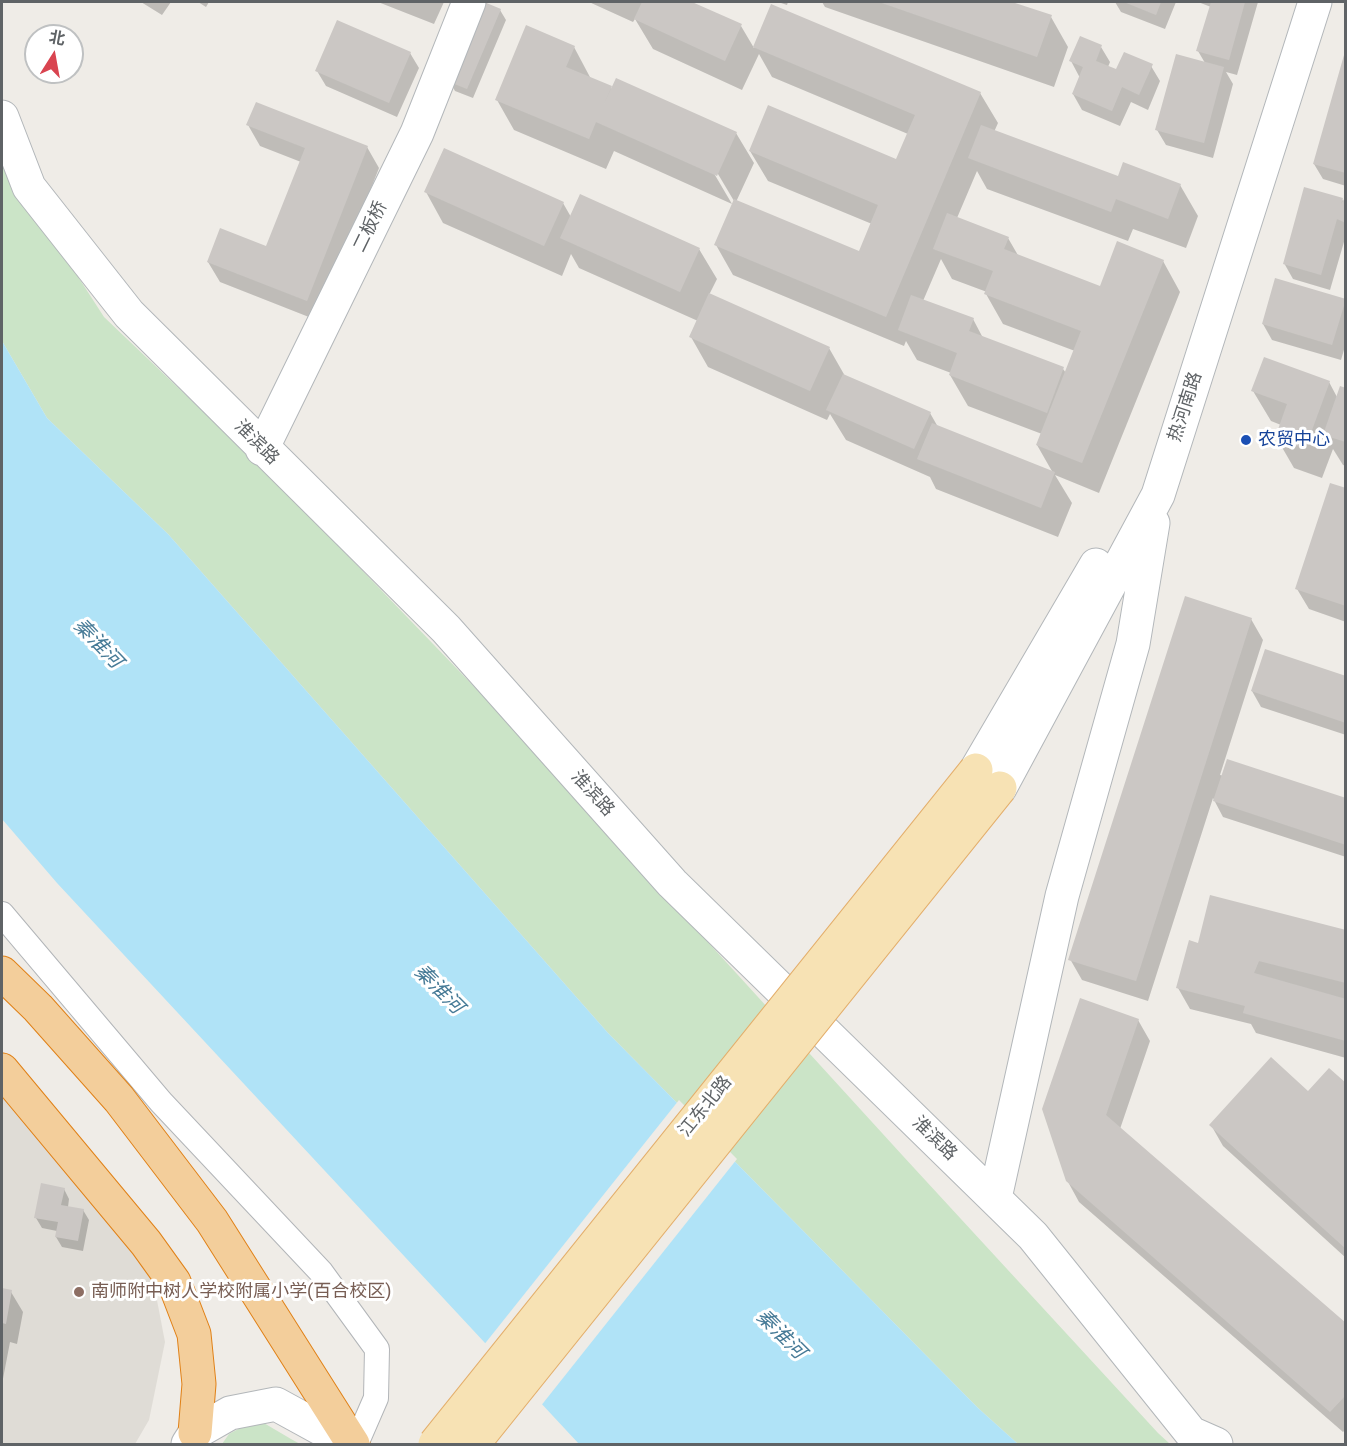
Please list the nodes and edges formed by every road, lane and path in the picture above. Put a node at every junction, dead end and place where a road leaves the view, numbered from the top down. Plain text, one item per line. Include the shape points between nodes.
1 (469, 2) edge
2 (1292, 2) edge
3 (1315, 2) edge
4 (2, 117) edge
5 (262, 449) junction
6 (1158, 495) junction
7 (988, 779) junction
8 (2, 914) edge
9 (2, 974) edge
10 (2, 1070) edge
11 (995, 1198) junction
12 (191, 1439) edge
13 (352, 1444) edge
14 (435, 1444) edge
15 (473, 1444) edge
16 (1216, 1444) edge

1 - 5 main road, 二板桥 via 417,133
2 - 7 main road, 热河南路 via 1141,488
3 - 6 main road, 热河南路
4 - 5 main road, 淮滨路 via 29,187 121,305
5 - 11 main road, 淮滨路 via 446,629 672,883
6 - 7 main road, 热河南路
6 - 11 main road via 1133,644 1062,896
7 - 14 main road, 江东北路, bridge
7 - 15 main road, 江东北路, bridge
8 - 13 street via 162,1102 321,1272 378,1349 376,1398
9 - 13 highway via 38,1008 119,1099 212,1221
10 - 12 highway via 174,1282 194,1334 199,1384
11 - 16 main road, 淮滨路 via 1033,1236 1191,1433
12 - 13 main road via 230,1413 276,1404

